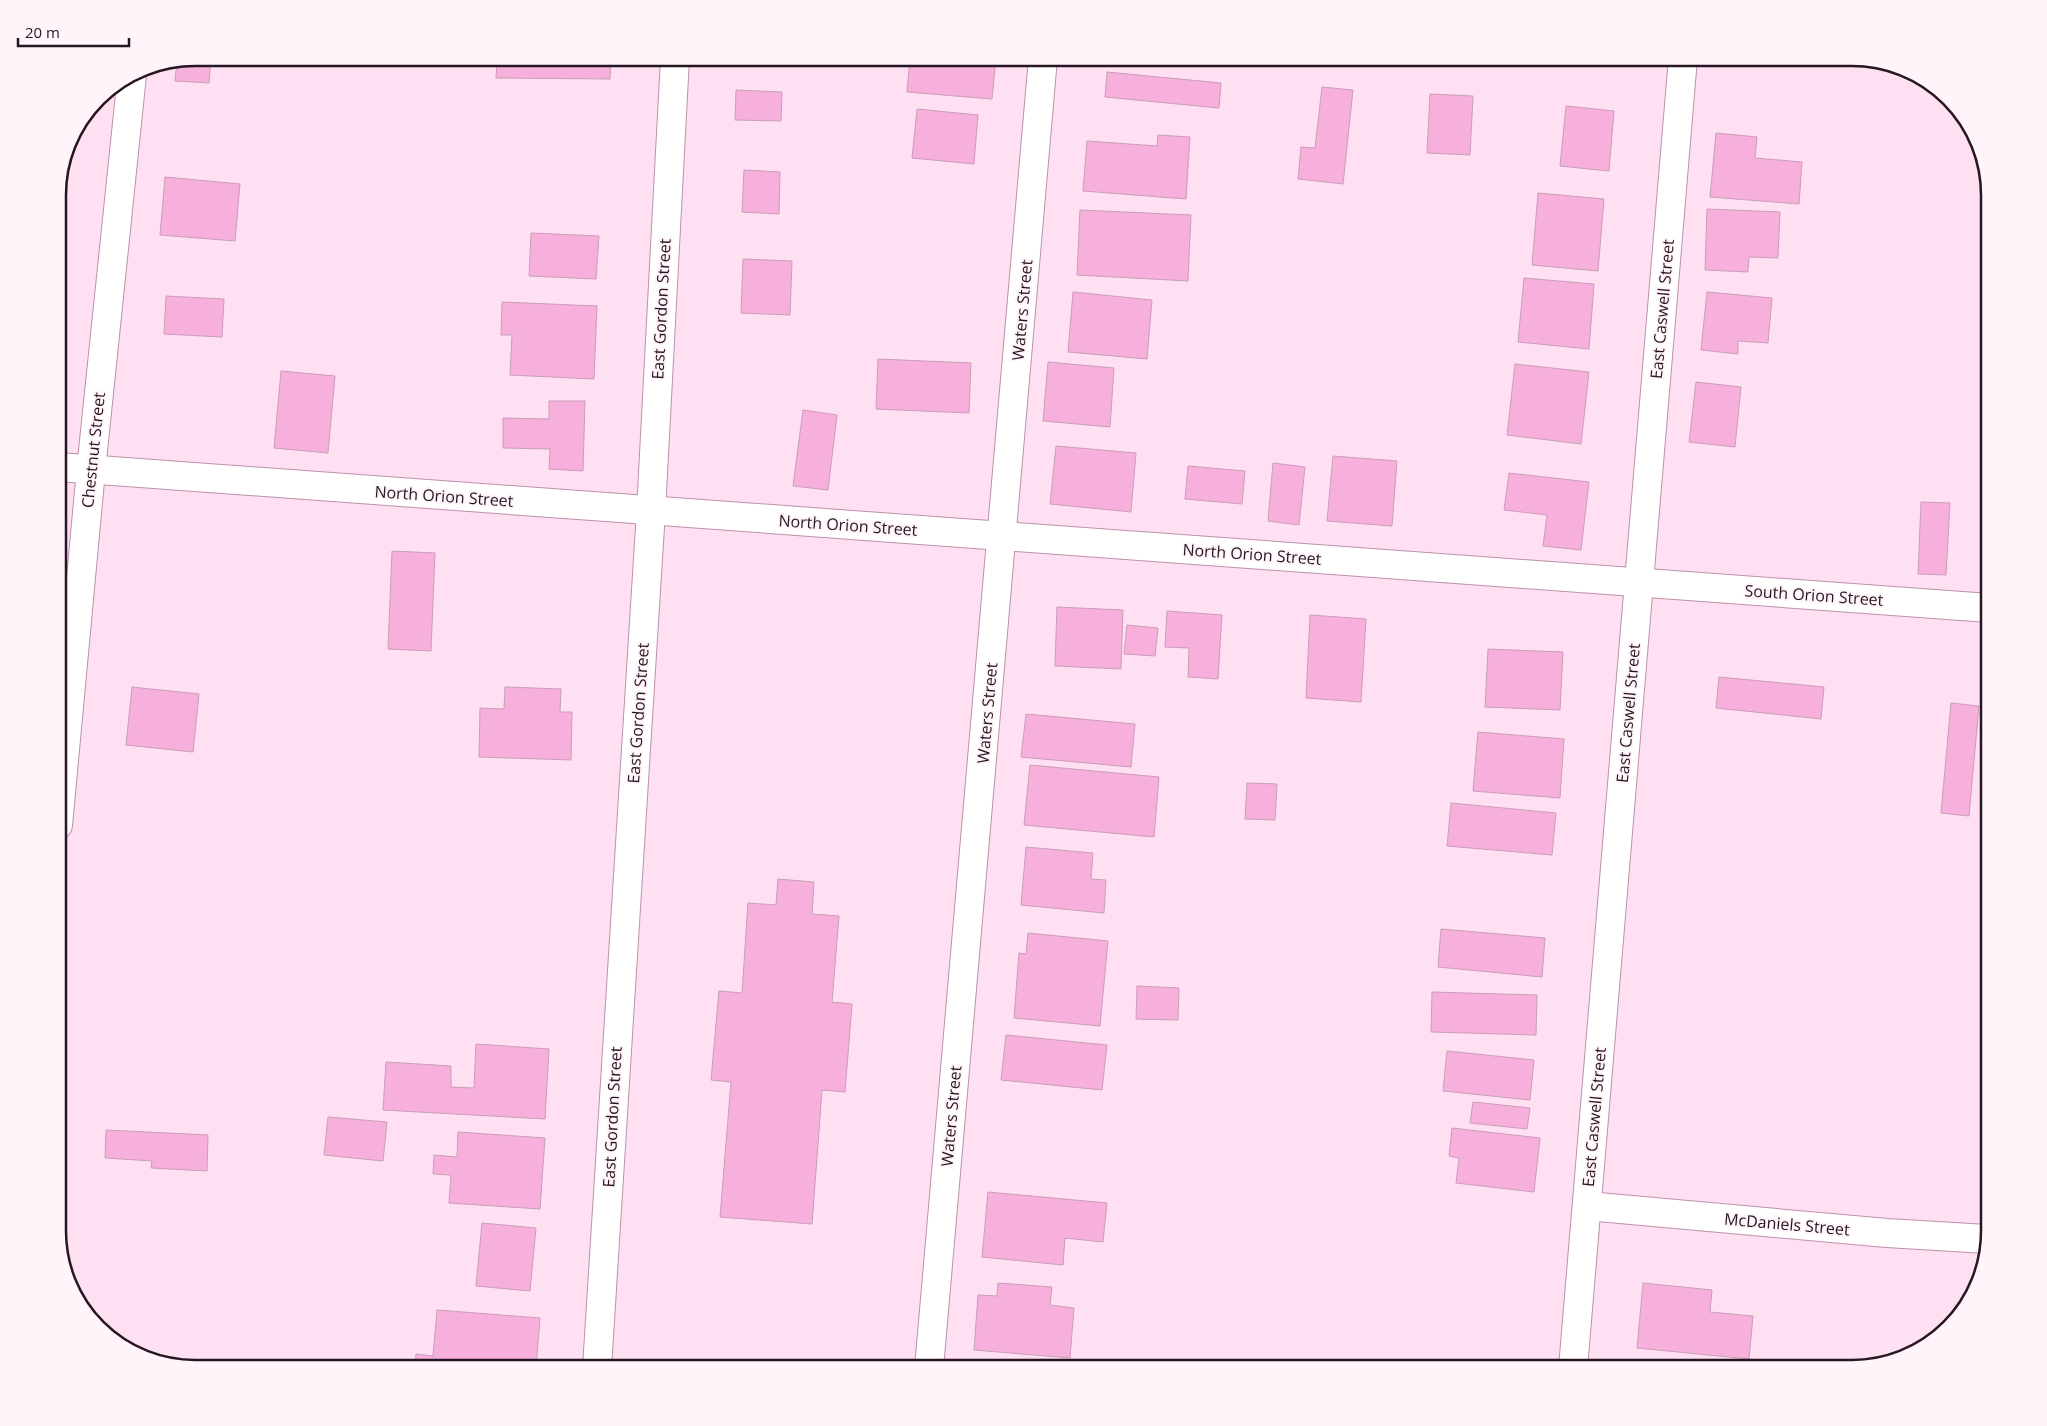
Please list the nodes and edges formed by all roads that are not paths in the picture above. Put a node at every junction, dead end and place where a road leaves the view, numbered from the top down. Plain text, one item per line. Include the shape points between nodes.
1 (1042, 66) edge
2 (1682, 66) edge
3 (675, 67) edge
4 (131, 84) edge
5 (67, 468) edge
6 (91, 470) junction
7 (651, 511) junction
8 (1003, 536) junction
9 (1639, 582) junction
10 (1981, 607) edge
11 (67, 728) edge
12 (1587, 1206) junction
13 (1980, 1239) edge
14 (598, 1360) edge
15 (930, 1360) edge
16 (1574, 1360) edge

1 - 8 street, Waters Street
2 - 9 street, East Caswell Street
3 - 7 street, East Gordon Street
4 - 6 street, Chestnut Street
5 - 6 street, North Orion Street
6 - 7 street, North Orion Street
6 - 11 street, Chestnut Street
7 - 8 street, North Orion Street
7 - 14 street, East Gordon Street
8 - 9 street, North Orion Street
8 - 15 street, Waters Street
9 - 10 street, South Orion Street
9 - 12 street, East Caswell Street
12 - 13 street, McDaniels Street
12 - 16 street, East Caswell Street

